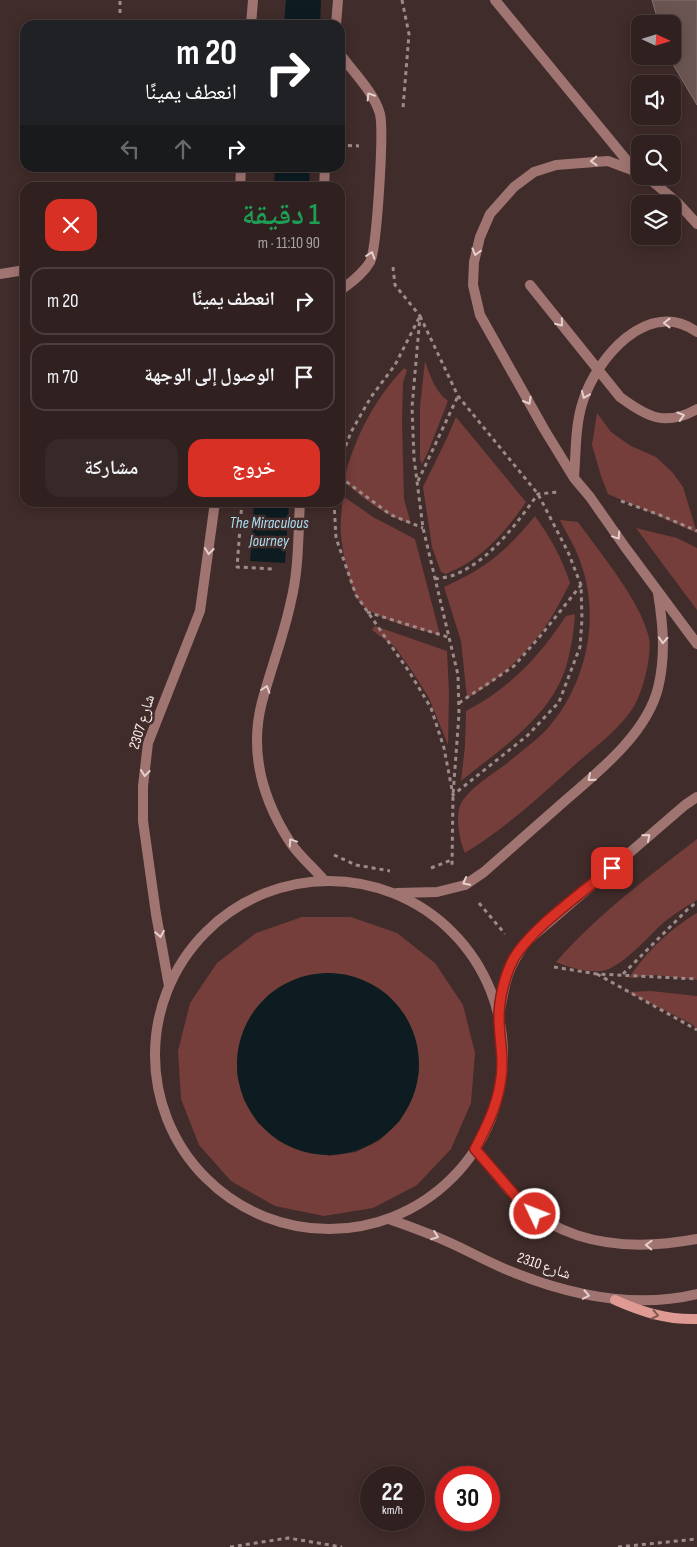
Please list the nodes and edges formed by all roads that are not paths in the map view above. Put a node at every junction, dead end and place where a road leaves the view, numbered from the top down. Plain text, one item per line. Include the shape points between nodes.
1 (253, 0) edge
2 (338, 0) edge
3 (495, 0) edge
4 (251, 20) edge
5 (336, 20) edge
6 (345, 61) edge
7 (631, 165) edge
8 (631, 169) edge
9 (657, 185) edge
10 (697, 224) edge
11 (20, 271) edge
12 (0, 274) edge
13 (530, 285) dead end
14 (345, 286) edge
15 (697, 332) edge
16 (697, 409) edge
17 (574, 478) junction
18 (214, 507) edge
19 (300, 507) edge
20 (658, 592) junction
21 (697, 644) edge
22 (697, 797) edge
23 (323, 879) junction
24 (396, 893) junction
25 (169, 986) junction
26 (499, 1016) junction
27 (475, 1149) junction
28 (389, 1219) junction
29 (697, 1239) edge
30 (697, 1294) edge
31 (615, 1300) junction
32 (697, 1319) edge

1 - 4 street
2 - 5 street
3 - 7 street
14 -> 6 street via 365,269 374,251 381,135 376,104
8 -> 17 street via 608,161 589,161 556,165 534,172 514,186 490,214 474,262 473,285 480,315
9 - 10 street
11 - 12 street
13 -> 16 street via 620,397 632,406 656,418 670,419
15 -> 17 street via 672,322 658,322 636,330 611,352 583,400
17 -> 20 street
18 -> 25 street, شارع 2307 via 200,611 148,743 143,786 143,821
23 -> 19 street via 290,843 269,802 256,748 262,703 292,599
20 - 21 street
20 -> 24 street via 664,629 658,689 648,712 625,745 604,767 465,885 437,892
26 -> 22 street via 506,978 514,958 526,942
23 - 24 street via 348,880
23 - 25 street via 291,884 260,894 230,910 184,956
24 - 26 street via 420,905 461,940 478,963
25 - 28 street via 159,1015 154,1047 156,1078 163,1109 192,1164 239,1205 275,1221 328,1230 359,1227
26 - 27 street via 503,1051 500,1085 491,1118
27 - 28 street via 459,1172 438,1191
29 -> 27 street via 662,1245 611,1244 579,1237 546,1222 524,1206
28 -> 31 street, شارع 2310 via 445,1240 514,1273 580,1294
30 - 31 street, شارع 2310 via 652,1301
31 -> 32 main road via 654,1315

